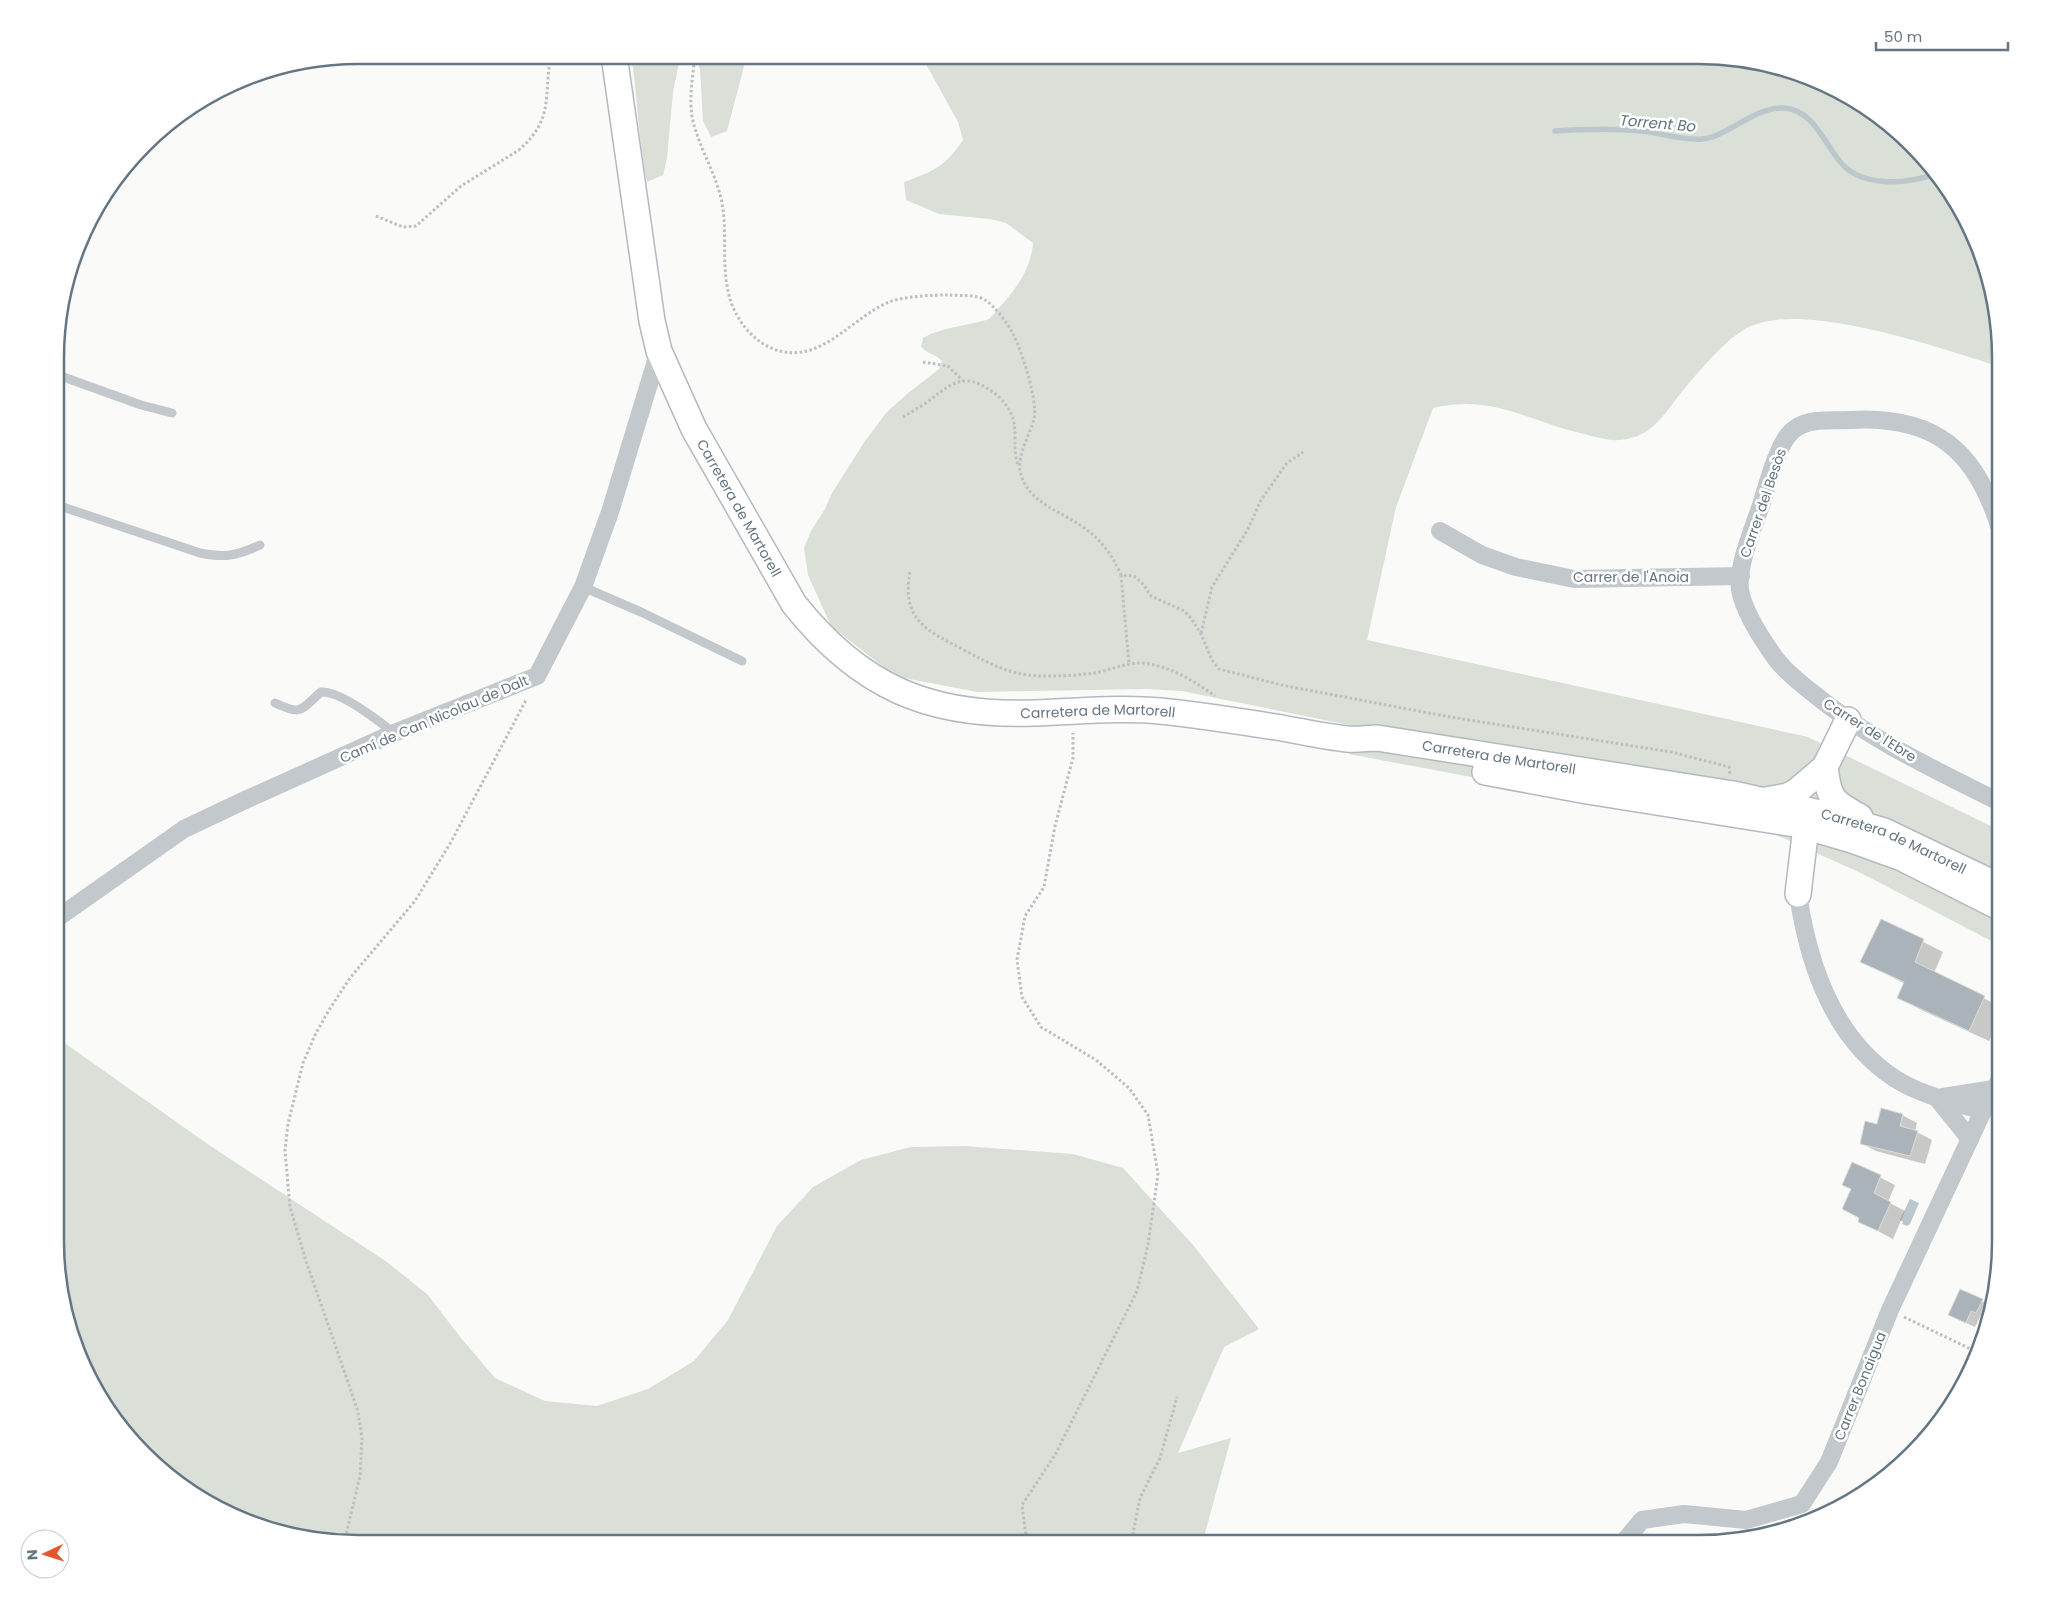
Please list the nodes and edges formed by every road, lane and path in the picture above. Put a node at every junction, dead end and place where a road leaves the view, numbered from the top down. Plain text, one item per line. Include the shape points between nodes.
1 (550, 64) edge
2 (615, 64) edge
3 (694, 64) edge
4 (376, 216) dead end
5 (659, 351) junction
6 (923, 362) dead end
7 (64, 377) edge
8 (962, 381) junction
9 (172, 413) dead end
10 (903, 417) dead end
11 (1303, 452) dead end
12 (1018, 466) junction
13 (1992, 506) edge
14 (64, 508) edge
15 (1440, 531) dead end
16 (260, 545) dead end
17 (910, 572) dead end
18 (1121, 575) junction
19 (1740, 576) junction
20 (583, 586) junction
21 (1201, 634) junction
22 (742, 661) dead end
23 (1129, 664) junction
24 (537, 676) junction
25 (275, 703) dead end
26 (1074, 712) junction
27 (1848, 720) junction
28 (1240, 722) junction
29 (394, 733) junction
30 (1349, 740) junction
31 (1825, 767) junction
32 (1733, 794) junction
33 (1992, 798) edge
34 (1765, 810) junction
35 (1801, 825) junction
36 (1876, 829) junction
37 (1844, 837) junction
38 (1796, 853) junction
39 (1992, 883) edge
40 (1798, 894) joint
41 (1992, 903) edge
42 (64, 913) edge
43 (1992, 1085) edge
44 (1992, 1095) edge
45 (1937, 1098) junction
46 (1983, 1111) junction
47 (1970, 1139) junction
48 (1890, 1310) junction
49 (1972, 1349) edge
50 (1177, 1398) dead end
51 (346, 1535) edge
52 (1026, 1535) edge
53 (1134, 1535) edge
54 (1630, 1535) edge

1 - 4 path via 545,116 528,143 461,186 416,226 404,227
2 - 5 main road, Carretera de Martorell
3 - 12 path via 692,118 722,205 728,287 737,316 753,338 776,351 803,351 817,348 890,302 931,295 984,299 1013,332 1031,388 1034,418
5 - 20 street, Camí de Can Nicolau de Dalt via 610,512
5 - 26 main road, Carretera de Martorell via 694,429 777,576 809,624 840,654 882,683 945,707 978,713
6 - 8 path via 948,366
7 - 9 lane
8 - 10 path via 945,387
8 - 12 path via 973,381 998,396 1013,417 1014,456
11 - 21 path via 1287,462 1261,500 1248,529 1212,587
12 - 18 path via 1030,492 1102,543
13 - 19 street, Carrer del Besòs via 1980,478 1959,452 1938,435 1884,420 1815,422 1794,429 1778,453
14 - 16 lane via 219,557 232,556
15 - 19 street, Carrer de l'Anoia via 1482,556 1574,579
17 - 23 path via 907,593 922,624 940,638 995,667 1049,676 1094,673
18 - 21 path via 1134,576 1151,596 1184,610
18 - 23 path
19 - 27 street, Carrer de l'Ebre via 1740,589 1755,625 1778,661
20 - 22 lane
20 - 24 street, Camí de Can Nicolau de Dalt
21 - 32 path via 1219,669 1282,685 1450,717 1671,752 1729,767
23 - 28 path via 1155,665 1189,678 1219,699
24 - 29 street, Camí de Can Nicolau de Dalt
24 - 51 path via 451,842 415,902 350,978 315,1035 303,1064 288,1124 285,1151 290,1208 350,1385 362,1438 360,1476
25 - 29 lane via 296,710 308,705 321,692 332,693
26 - 28 main road, Carretera de Martorell via 1154,711
26 - 52 path via 1073,758 1055,826 1044,887 1025,916 1017,960 1022,997 1041,1026 1096,1060 1128,1088 1148,1115 1158,1174 1148,1245 1137,1291 1054,1455 1022,1505
27 - 31 main road
27 - 33 street, Carrer de l'Ebre via 1918,761
28 - 30 main road, Carretera de Martorell
29 - 42 street, Camí de Can Nicolau de Dalt via 184,829
30 - 32 main road, Carretera de Martorell via 1378,738
30 - 34 main road via 1482,772 1587,791
31 - 34 main road
31 - 36 main road via 1828,788 1835,801
32 - 34 main road, Carretera de Martorell
32 - 35 main road via 1752,806 1788,814
34 - 35 main road
34 - 36 main road, Carretera de Martorell via 1829,815
34 - 38 main road
35 - 36 main road via 1835,821
35 - 37 main road
35 - 38 main road via 1795,833
36 - 39 main road, Carretera de Martorell
37 - 38 main road via 1819,842
37 - 41 main road via 1902,858
38 - 40 main road via 1790,871
40 - 45 street via 1810,953 1835,1014 1871,1060 1894,1078
43 - 45 street
44 - 46 street, Carrer Bonaigua
45 - 46 street
45 - 47 street
46 - 47 street, Carrer Bonaigua
47 - 48 street, Carrer Bonaigua
48 - 49 path
48 - 54 street, Carrer Bonaigua via 1828,1462 1802,1504 1746,1520 1684,1514 1642,1520
50 - 53 path via 1160,1458 1140,1498

